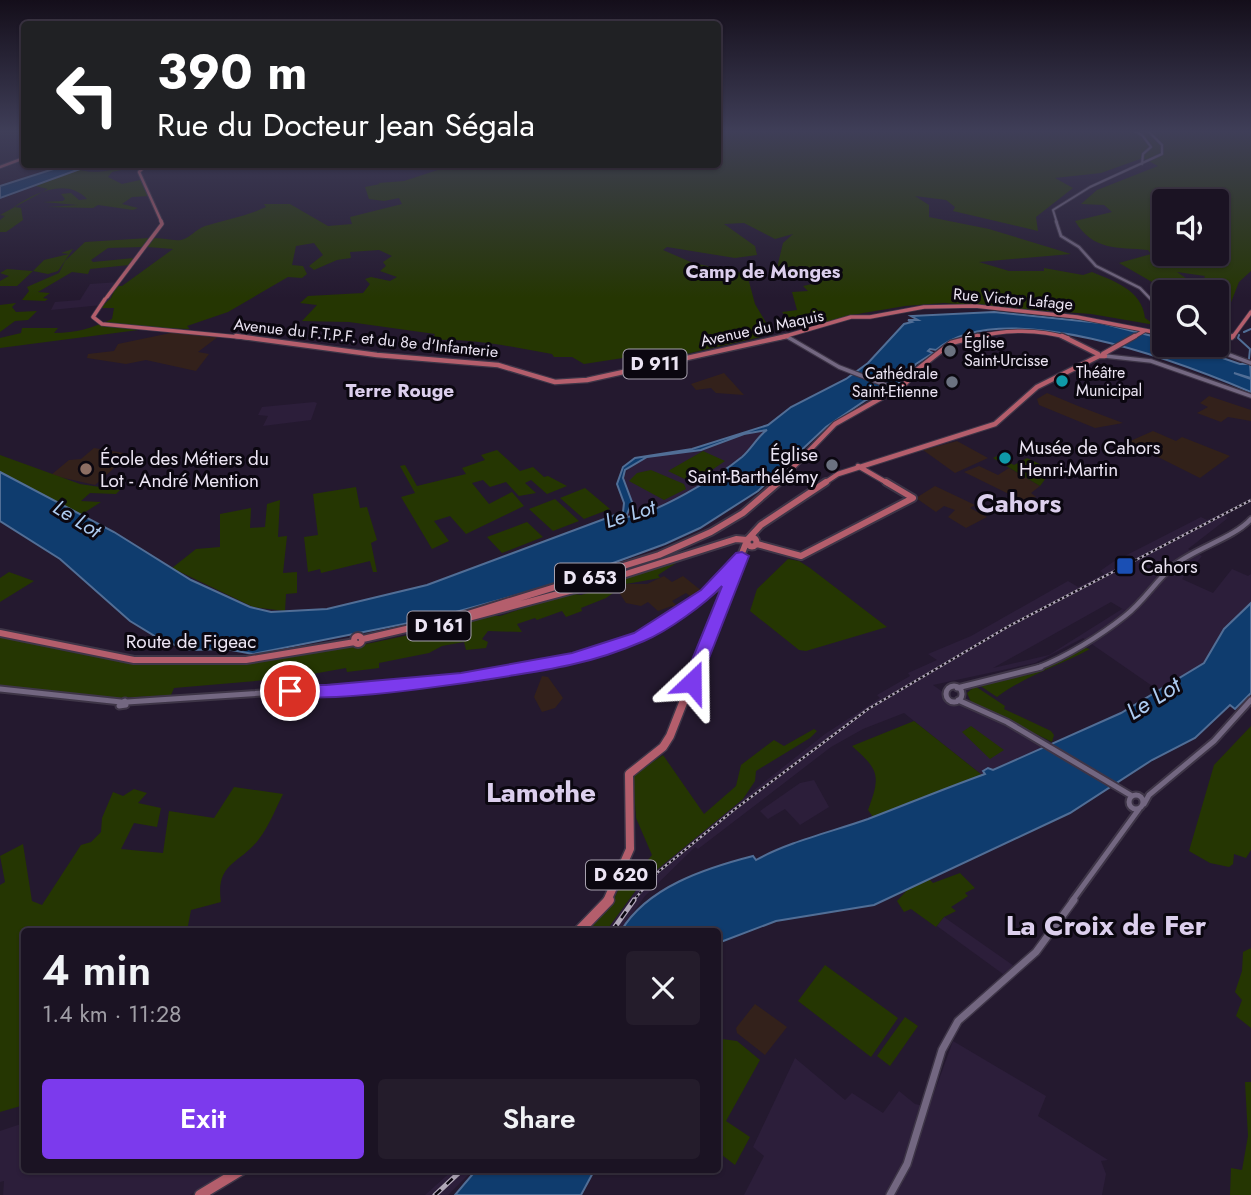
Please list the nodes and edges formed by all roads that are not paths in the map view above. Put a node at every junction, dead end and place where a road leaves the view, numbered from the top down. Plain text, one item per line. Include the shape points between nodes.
1 (145, 186) edge
2 (1092, 186) edge
3 (1152, 301) edge
4 (1251, 312) edge
5 (856, 316) joint
6 (1142, 332) junction
7 (1152, 333) edge
8 (786, 336) junction
9 (1229, 340) edge
10 (1101, 355) junction
11 (1229, 355) edge
12 (1250, 363) edge
13 (508, 367) joint
14 (895, 389) junction
15 (1251, 396) edge
16 (868, 466) junction
17 (1251, 519) edge
18 (750, 542) junction
19 (743, 554) junction
20 (730, 584) junction
21 (711, 589) junction
22 (0, 633) edge
23 (358, 640) junction
24 (967, 687) junction
25 (957, 688) junction
26 (0, 689) edge
27 (961, 696) junction
28 (1251, 700) edge
29 (1149, 795) junction
30 (1128, 797) junction
31 (1142, 806) junction
32 (1130, 820) junction
33 (582, 928) edge
34 (236, 1173) edge
35 (200, 1195) edge
36 (890, 1195) edge

1 - 13 main road, Avenue du F.T.P.F. et du 8e d'Infanterie / D 911 via 162,222 93,317 102,324
2 - 3 street via 1053,210 1058,234 1079,247 1095,265 1136,285
4 - 9 main road
5 - 6 main road, Rue Victor Lafage / D 911 via 966,306 1085,318
5 - 8 main road, Avenue du Maquis / D 911
6 - 7 main road
6 - 10 main road
8 - 13 main road, Avenue du Maquis / D 911 via 577,382 544,380
8 - 14 street via 837,365
10 - 14 main road, D 653 via 1066,337 1009,331 951,343
10 - 15 street via 1151,361
10 - 16 main road via 1037,387 1001,421
11 - 12 street
14 - 23 main road, D 653 via 835,424 809,456 727,524 660,555 471,613
16 - 18 main road via 856,466 819,486 761,526
16 - 18 main road via 913,498 806,555 794,557 767,544
17 - 24 street via 1238,531 1184,558 1120,619 1050,663
18 - 19 main road
18 - 23 main road, D 161 via 736,540 496,612
19 - 20 main road, D 620
19 - 21 street
20 - 21 street
20 - 33 main road, D 620 via 670,736 629,774 632,839 618,885
21 - 26 street via 633,640 573,659 461,679 123,703
22 - 23 main road, Route de Figeac / D 653 via 134,660 246,660
24 - 25 street
24 - 27 street
25 - 27 street
25 - 27 street via 945,692 948,698
27 - 30 street
28 - 29 street via 1214,741
29 - 30 street
29 - 31 street
30 - 31 street
30 - 31 street
30 - 32 street
31 - 32 street
32 - 36 street via 1036,952 958,1021 942,1051 908,1164
34 - 35 main road

